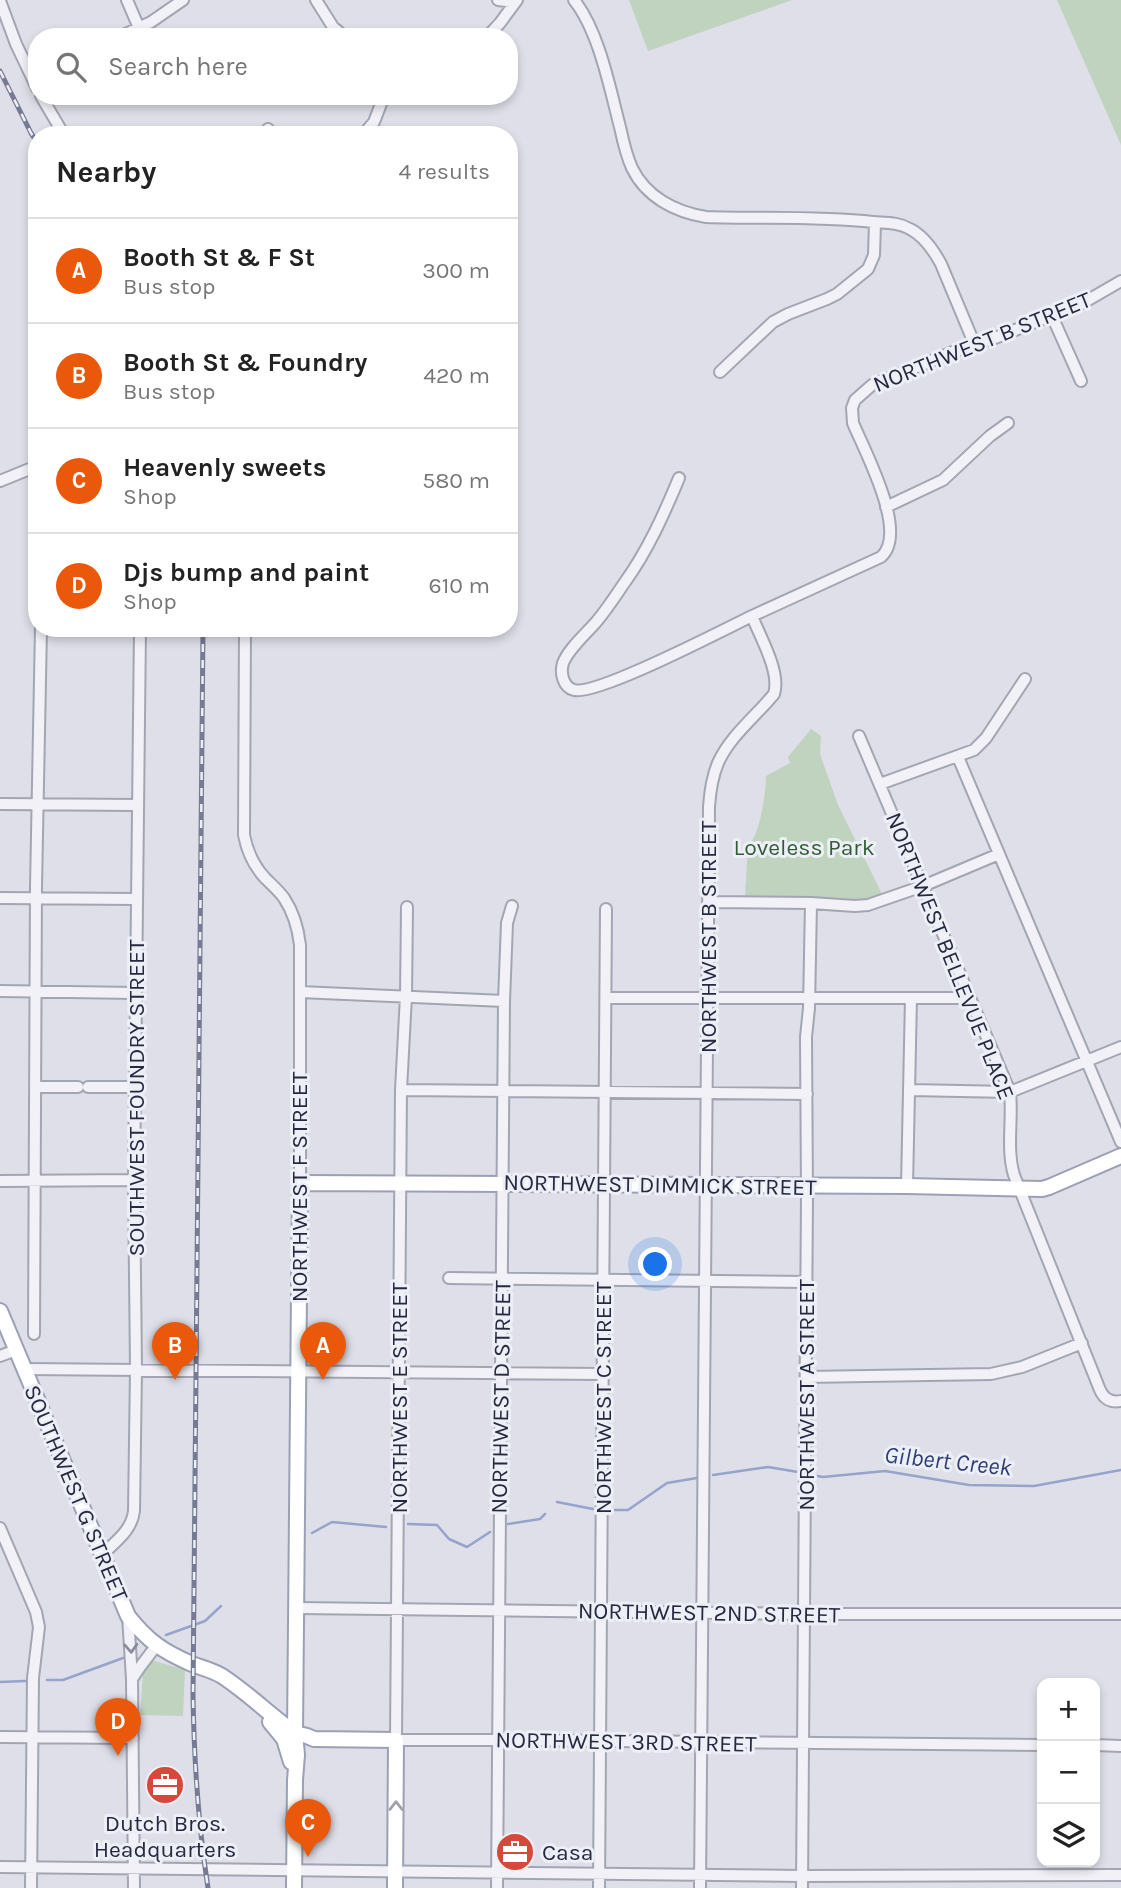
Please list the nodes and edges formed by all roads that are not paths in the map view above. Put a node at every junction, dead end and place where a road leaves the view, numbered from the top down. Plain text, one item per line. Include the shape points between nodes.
1 (127, 0) edge
2 (183, 0) edge
3 (316, 0) edge
4 (498, 0) edge
5 (574, 0) edge
6 (0, 1) edge
7 (515, 1) edge
8 (139, 28) joint
9 (334, 28) edge
10 (495, 28) edge
11 (28, 64) edge
12 (46, 105) edge
13 (381, 105) edge
14 (59, 126) edge
15 (371, 126) edge
16 (875, 222) junction
17 (1121, 281) edge
18 (1052, 316) junction
19 (974, 343) junction
20 (720, 372) dead end
21 (1081, 381) dead end
22 (1008, 423) dead end
23 (28, 470) edge
24 (679, 478) dead end
25 (0, 481) edge
26 (886, 506) junction
27 (752, 616) junction
28 (41, 637) edge
29 (140, 637) edge
30 (246, 637) edge
31 (1025, 679) dead end
32 (859, 736) dead end
33 (958, 757) junction
34 (880, 784) junction
35 (0, 804) edge
36 (38, 804) junction
37 (137, 805) junction
38 (999, 854) junction
39 (923, 886) junction
40 (0, 898) edge
41 (36, 899) junction
42 (136, 899) junction
43 (708, 902) junction
44 (811, 902) junction
45 (512, 906) dead end
46 (407, 907) dead end
47 (606, 909) dead end
48 (0, 991) edge
49 (36, 991) junction
50 (300, 992) junction
51 (136, 993) junction
52 (406, 996) junction
53 (606, 998) junction
54 (707, 998) junction
55 (911, 998) junction
56 (970, 998) junction
57 (809, 999) junction
58 (504, 1001) junction
59 (1121, 1047) edge
60 (1086, 1061) junction
61 (35, 1087) junction
62 (135, 1087) junction
63 (401, 1090) junction
64 (910, 1090) junction
65 (503, 1091) junction
66 (605, 1092) junction
67 (1010, 1092) junction
68 (706, 1093) junction
69 (807, 1094) junction
70 (1121, 1142) edge
71 (1121, 1156) edge
72 (34, 1180) junction
73 (134, 1180) junction
74 (0, 1181) edge
75 (300, 1183) junction
76 (503, 1183) junction
77 (401, 1184) junction
78 (604, 1185) junction
79 (706, 1186) junction
80 (907, 1186) junction
81 (807, 1187) junction
82 (1020, 1188) junction
83 (449, 1278) dead end
84 (502, 1279) junction
85 (604, 1280) junction
86 (705, 1281) junction
87 (807, 1282) junction
88 (0, 1311) edge
89 (34, 1334) dead end
90 (1082, 1343) junction
91 (16, 1350) junction
92 (0, 1356) edge
93 (25, 1369) junction
94 (136, 1370) junction
95 (297, 1371) junction
96 (400, 1372) junction
97 (500, 1373) junction
98 (603, 1374) junction
99 (806, 1377) junction
100 (1121, 1401) edge
101 (0, 1528) edge
102 (103, 1555) junction
103 (297, 1608) junction
104 (397, 1609) junction
105 (499, 1610) junction
106 (601, 1611) junction
107 (702, 1613) junction
108 (804, 1614) junction
109 (1121, 1614) edge
110 (128, 1616) junction
111 (156, 1646) junction
112 (132, 1679) junction
113 (230, 1681) junction
114 (296, 1704) junction
115 (269, 1713) junction
116 (295, 1733) junction
117 (0, 1737) edge
118 (32, 1737) junction
119 (133, 1738) junction
120 (314, 1739) junction
121 (396, 1740) junction
122 (498, 1740) junction
123 (600, 1741) junction
124 (701, 1742) junction
125 (803, 1744) junction
126 (1037, 1745) edge
127 (1100, 1745) edge
128 (1121, 1745) edge
129 (297, 1751) junction
130 (295, 1780) junction
131 (0, 1867) edge
132 (31, 1868) junction
133 (134, 1869) junction
134 (295, 1870) junction
135 (395, 1871) junction
136 (497, 1872) junction
137 (599, 1874) junction
138 (700, 1875) junction
139 (1121, 1875) edge
140 (802, 1876) junction
141 (31, 1888) edge
142 (134, 1888) edge
143 (295, 1888) edge
144 (395, 1888) edge
145 (497, 1888) edge
146 (599, 1888) edge
147 (700, 1888) edge
148 (802, 1888) edge

1 - 8 street
2 - 8 street
3 - 9 street
4 - 7 street
5 - 16 street via 599,51 633,170 646,189 664,203 706,217
6 - 11 street
7 - 10 street
12 - 14 street
13 - 15 street
16 - 19 street via 909,228 935,252
16 - 20 street via 874,255 868,269 827,299 773,322
17 - 18 street, NORTHWEST B STREET
18 - 19 street, NORTHWEST B STREET
18 - 21 street
19 - 26 street, NORTHWEST B STREET via 872,385 855,400 853,423
22 - 26 street via 943,480
23 - 25 street
24 - 27 street via 628,579 564,661 564,681 573,690 593,689
26 - 27 street, NORTHWEST B STREET via 891,537 881,557
27 - 43 street, NORTHWEST B STREET via 777,686 733,740 714,773
28 - 36 street
29 - 37 street, SOUTHWEST FOUNDRY STREET
30 - 50 street, NORTHWEST F STREET via 244,835 254,864 282,895 296,922
31 - 33 street via 981,744
32 - 34 street, NORTHWEST BELLEVUE PLACE
33 - 34 street
33 - 38 street
34 - 39 street, NORTHWEST BELLEVUE PLACE
35 - 36 street
36 - 37 street
36 - 41 street
37 - 42 street, SOUTHWEST FOUNDRY STREET
38 - 39 street
38 - 60 street
39 - 44 street via 868,905
39 - 56 street, NORTHWEST BELLEVUE PLACE
40 - 41 street
41 - 42 street
41 - 49 street
42 - 51 street, SOUTHWEST FOUNDRY STREET
43 - 44 street
43 - 54 street, NORTHWEST B STREET
44 - 57 street, NORTHWEST A STREET
45 - 58 street, NORTHWEST D STREET via 507,923
46 - 52 street, NORTHWEST E STREET
47 - 53 street, NORTHWEST C STREET
48 - 49 street
49 - 51 street
49 - 61 street
50 - 52 street
50 - 75 street, NORTHWEST F STREET
51 - 62 street, SOUTHWEST FOUNDRY STREET
52 - 58 street
52 - 63 street, NORTHWEST E STREET
53 - 54 street
53 - 66 street, NORTHWEST C STREET
54 - 57 street
54 - 68 street, NORTHWEST B STREET
55 - 56 street
55 - 57 street
55 - 64 street
56 - 67 street, NORTHWEST BELLEVUE PLACE
57 - 69 street, NORTHWEST A STREET
58 - 65 street, NORTHWEST D STREET
59 - 60 street
60 - 67 street
60 - 70 street
61 - 62 street
61 - 72 street
62 - 73 street, SOUTHWEST FOUNDRY STREET
63 - 65 street
63 - 77 street, NORTHWEST E STREET
64 - 67 street
64 - 80 street
65 - 66 street
65 - 76 street, NORTHWEST D STREET
66 - 68 street
66 - 78 street, NORTHWEST C STREET
67 - 82 street, NORTHWEST BELLEVUE PLACE via 1012,1167
68 - 69 street
68 - 79 street, NORTHWEST B STREET
69 - 81 street, NORTHWEST A STREET
71 - 82 main road, NORTHWEST DIMMICK STREET via 1049,1187
72 - 73 street
72 - 74 street
72 - 89 street
73 - 94 street, SOUTHWEST FOUNDRY STREET
75 - 77 main road, NORTHWEST DIMMICK STREET
75 - 95 main road, NORTHWEST F STREET
76 - 77 main road, NORTHWEST DIMMICK STREET
76 - 78 main road, NORTHWEST DIMMICK STREET
76 - 84 street, NORTHWEST D STREET
77 - 96 street, NORTHWEST E STREET
78 - 79 main road, NORTHWEST DIMMICK STREET
78 - 85 street, NORTHWEST C STREET
79 - 81 main road, NORTHWEST DIMMICK STREET
79 - 86 street, NORTHWEST B STREET
80 - 81 main road, NORTHWEST DIMMICK STREET
80 - 82 main road, NORTHWEST DIMMICK STREET
81 - 87 street, NORTHWEST A STREET
82 - 90 street, NORTHWEST BELLEVUE PLACE
83 - 84 street
84 - 85 street
84 - 97 street, NORTHWEST D STREET
85 - 86 street
85 - 98 street, NORTHWEST C STREET
86 - 87 street
86 - 107 street, NORTHWEST B STREET
87 - 99 street, NORTHWEST A STREET
88 - 91 main road, SOUTHWEST G STREET
90 - 99 street via 991,1374
90 - 100 street, NORTHWEST BELLEVUE PLACE via 1104,1397
91 - 92 street
91 - 93 main road, SOUTHWEST G STREET
93 - 94 street
93 - 102 main road, SOUTHWEST G STREET
94 - 95 street
94 - 102 street, SOUTHWEST FOUNDRY STREET via 133,1521
95 - 96 street
95 - 103 main road, NORTHWEST F STREET
96 - 97 street
96 - 104 street, NORTHWEST E STREET
97 - 98 street
97 - 105 street, NORTHWEST D STREET
98 - 106 street, NORTHWEST C STREET
99 - 108 street, NORTHWEST A STREET
101 - 118 street via 38,1620
102 - 110 main road, SOUTHWEST G STREET
103 - 104 street, NORTHWEST 2ND STREET
103 - 114 main road, NORTHWEST F STREET
104 - 105 street, NORTHWEST 2ND STREET
104 - 121 street, NORTHWEST E STREET
105 - 106 street, NORTHWEST 2ND STREET
105 - 122 street, NORTHWEST D STREET
106 - 107 street, NORTHWEST 2ND STREET
106 - 123 street, NORTHWEST C STREET
107 - 108 street, NORTHWEST 2ND STREET
107 - 124 street, NORTHWEST B STREET
108 - 109 street, NORTHWEST 2ND STREET
108 - 125 street, NORTHWEST A STREET
110 - 111 main road, NORTHWEST 3RD STREET
110 -> 112 street, SOUTHWEST G STREET
111 - 112 street
111 - 113 main road, NORTHWEST 3RD STREET
112 - 119 street, SOUTHWEST G STREET
113 - 115 main road, NORTHWEST 3RD STREET
113 - 130 main road, NORTHWEST 3RD STREET via 281,1734
114 - 115 main road
114 - 116 main road, NORTHWEST F STREET
115 - 116 main road, NORTHWEST 3RD STREET
116 - 120 main road, NORTHWEST 3RD STREET
116 - 129 main road, NORTHWEST F STREET
117 - 118 street
118 - 119 street
118 - 132 street
119 - 133 street, SOUTHWEST G STREET
120 - 121 main road, NORTHWEST 3RD STREET
120 - 129 main road
121 - 122 street, NORTHWEST 3RD STREET
135 -> 121 main road, NORTHWEST E STREET
122 - 123 street, NORTHWEST 3RD STREET
122 - 136 street, NORTHWEST D STREET
123 - 124 street, NORTHWEST 3RD STREET
123 - 137 street, NORTHWEST C STREET
124 - 125 street, NORTHWEST 3RD STREET
124 - 138 street, NORTHWEST B STREET
125 - 126 street, NORTHWEST 3RD STREET
125 - 140 street, NORTHWEST A STREET
127 - 128 street
129 - 130 main road, NORTHWEST F STREET
130 - 134 main road, NORTHWEST F STREET
131 - 132 street
132 - 133 street
132 - 141 street
133 - 134 street
133 - 142 street, SOUTHWEST G STREET
134 - 135 street
134 - 143 main road, NORTHWEST F STREET
135 - 136 street
135 - 144 main road, NORTHWEST E STREET
136 - 137 street
136 - 145 street, NORTHWEST D STREET
137 - 138 street
137 - 146 street, NORTHWEST C STREET
138 - 140 street
138 - 147 street, NORTHWEST B STREET
139 - 140 street
140 - 148 street, NORTHWEST A STREET

